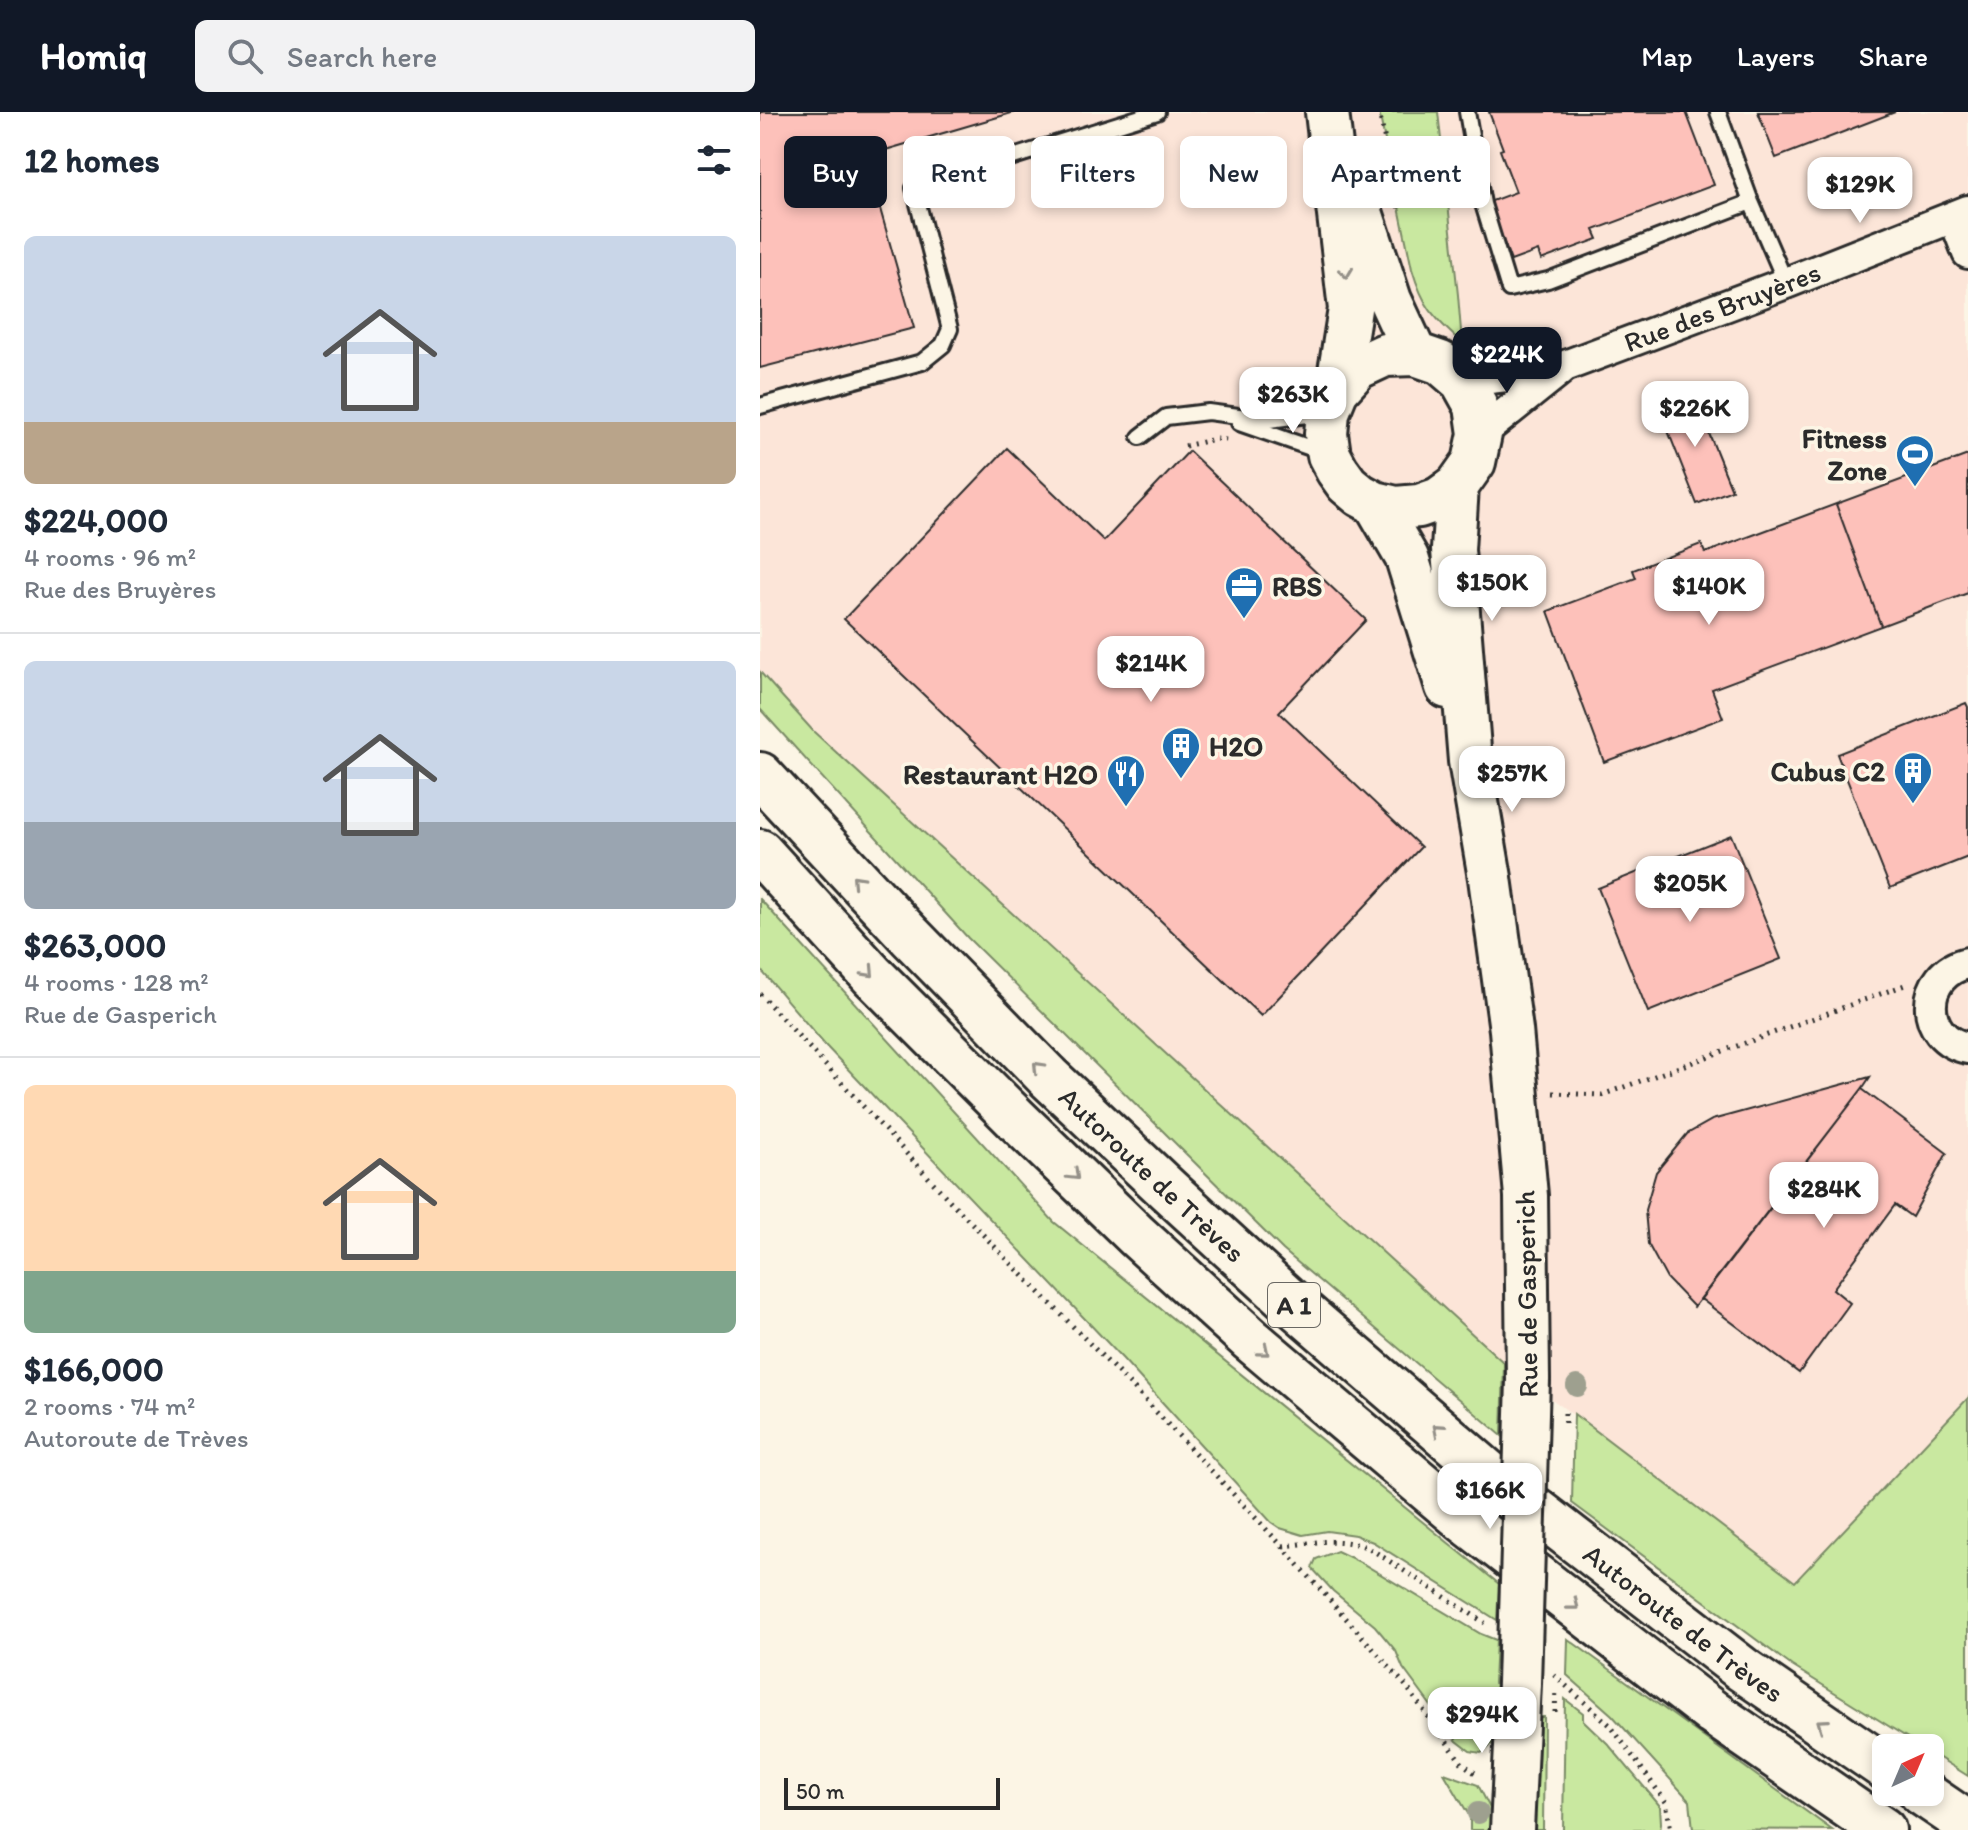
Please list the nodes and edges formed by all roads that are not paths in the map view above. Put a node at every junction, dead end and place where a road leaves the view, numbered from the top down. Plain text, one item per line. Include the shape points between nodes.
1 (1157, 112) edge
2 (1327, 112) edge
3 (1467, 112) edge
4 (1718, 112) edge
5 (1751, 202) junction
6 (1961, 214) edge
7 (1968, 253) edge
8 (1786, 283) junction
9 (1415, 354) junction
10 (1565, 366) junction
11 (1462, 381) junction
12 (1332, 401) junction
13 (760, 406) edge
14 (1208, 412) junction
15 (1480, 434) junction
16 (1140, 437) dead end
17 (1329, 455) junction
18 (1457, 486) junction
19 (1375, 503) junction
20 (1470, 761) junction
21 (760, 775) edge
22 (760, 852) edge
23 (1968, 963) edge
24 (1968, 1048) edge
25 (1872, 1758) edge
26 (1942, 1806) edge
27 (1512, 1816) edge
28 (1968, 1824) edge
29 (1883, 1830) edge

1 - 13 lane via 914,188 950,329 943,345 922,362
2 - 9 main road via 1390,300
2 -> 12 main road via 1350,309
3 - 5 lane via 1483,204 1509,289 1548,280
4 - 5 lane
5 - 8 lane
6 - 7 street
6 - 8 street, Rue des Bruyères
8 - 10 street, Rue des Bruyères
9 - 11 main road via 1441,363
9 - 12 main road via 1385,355 1357,368
10 - 11 street
10 - 15 street
11 - 15 main road via 1476,406
12 - 14 lane via 1269,420
12 - 17 main road via 1326,434
14 - 16 lane via 1166,417
14 - 17 lane
15 - 18 main road via 1474,462
17 - 19 main road via 1347,484
18 - 19 main road via 1419,506
18 - 20 main road, Rue de Gasperich via 1453,550
19 - 20 main road, Rue de Gasperich via 1407,558
20 - 27 main road, Rue de Gasperich, bridge via 1511,1030 1526,1196 1528,1380
25 -> 21 highway, Autoroute de Trèves / A 1 via 1742,1669 1492,1476 1286,1298 1048,1077
22 -> 29 highway, Autoroute de Trèves / A 1 via 872,975 1015,1118 1251,1340 1489,1539 1713,1713
23 - 24 street via 1941,977 1930,1000 1937,1029 1947,1040
26 - 28 highway

